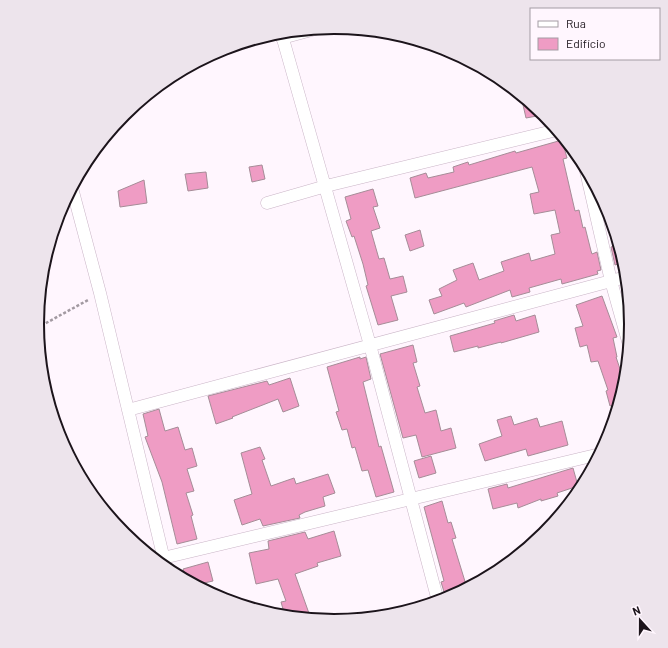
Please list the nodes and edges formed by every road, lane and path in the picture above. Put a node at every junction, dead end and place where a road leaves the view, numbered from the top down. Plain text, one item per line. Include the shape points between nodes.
1 (283, 39) edge
2 (551, 132) edge
3 (326, 186) junction
4 (590, 188) edge
5 (74, 196) edge
6 (267, 203) dead end
7 (620, 278) edge
8 (611, 281) junction
9 (100, 293) junction
10 (44, 324) edge
11 (624, 327) edge
12 (370, 345) junction
13 (128, 410) junction
14 (592, 456) edge
15 (410, 500) junction
16 (163, 558) edge
17 (168, 562) edge
18 (436, 595) edge

1 - 3 street
2 - 3 street
3 - 6 street
3 - 12 street
4 - 8 street
5 - 9 street
7 - 8 street
8 - 11 street
8 - 12 street
9 - 10 path
9 - 13 street
12 - 13 street
12 - 15 street
13 - 16 street
14 - 15 street
15 - 17 street
15 - 18 street

